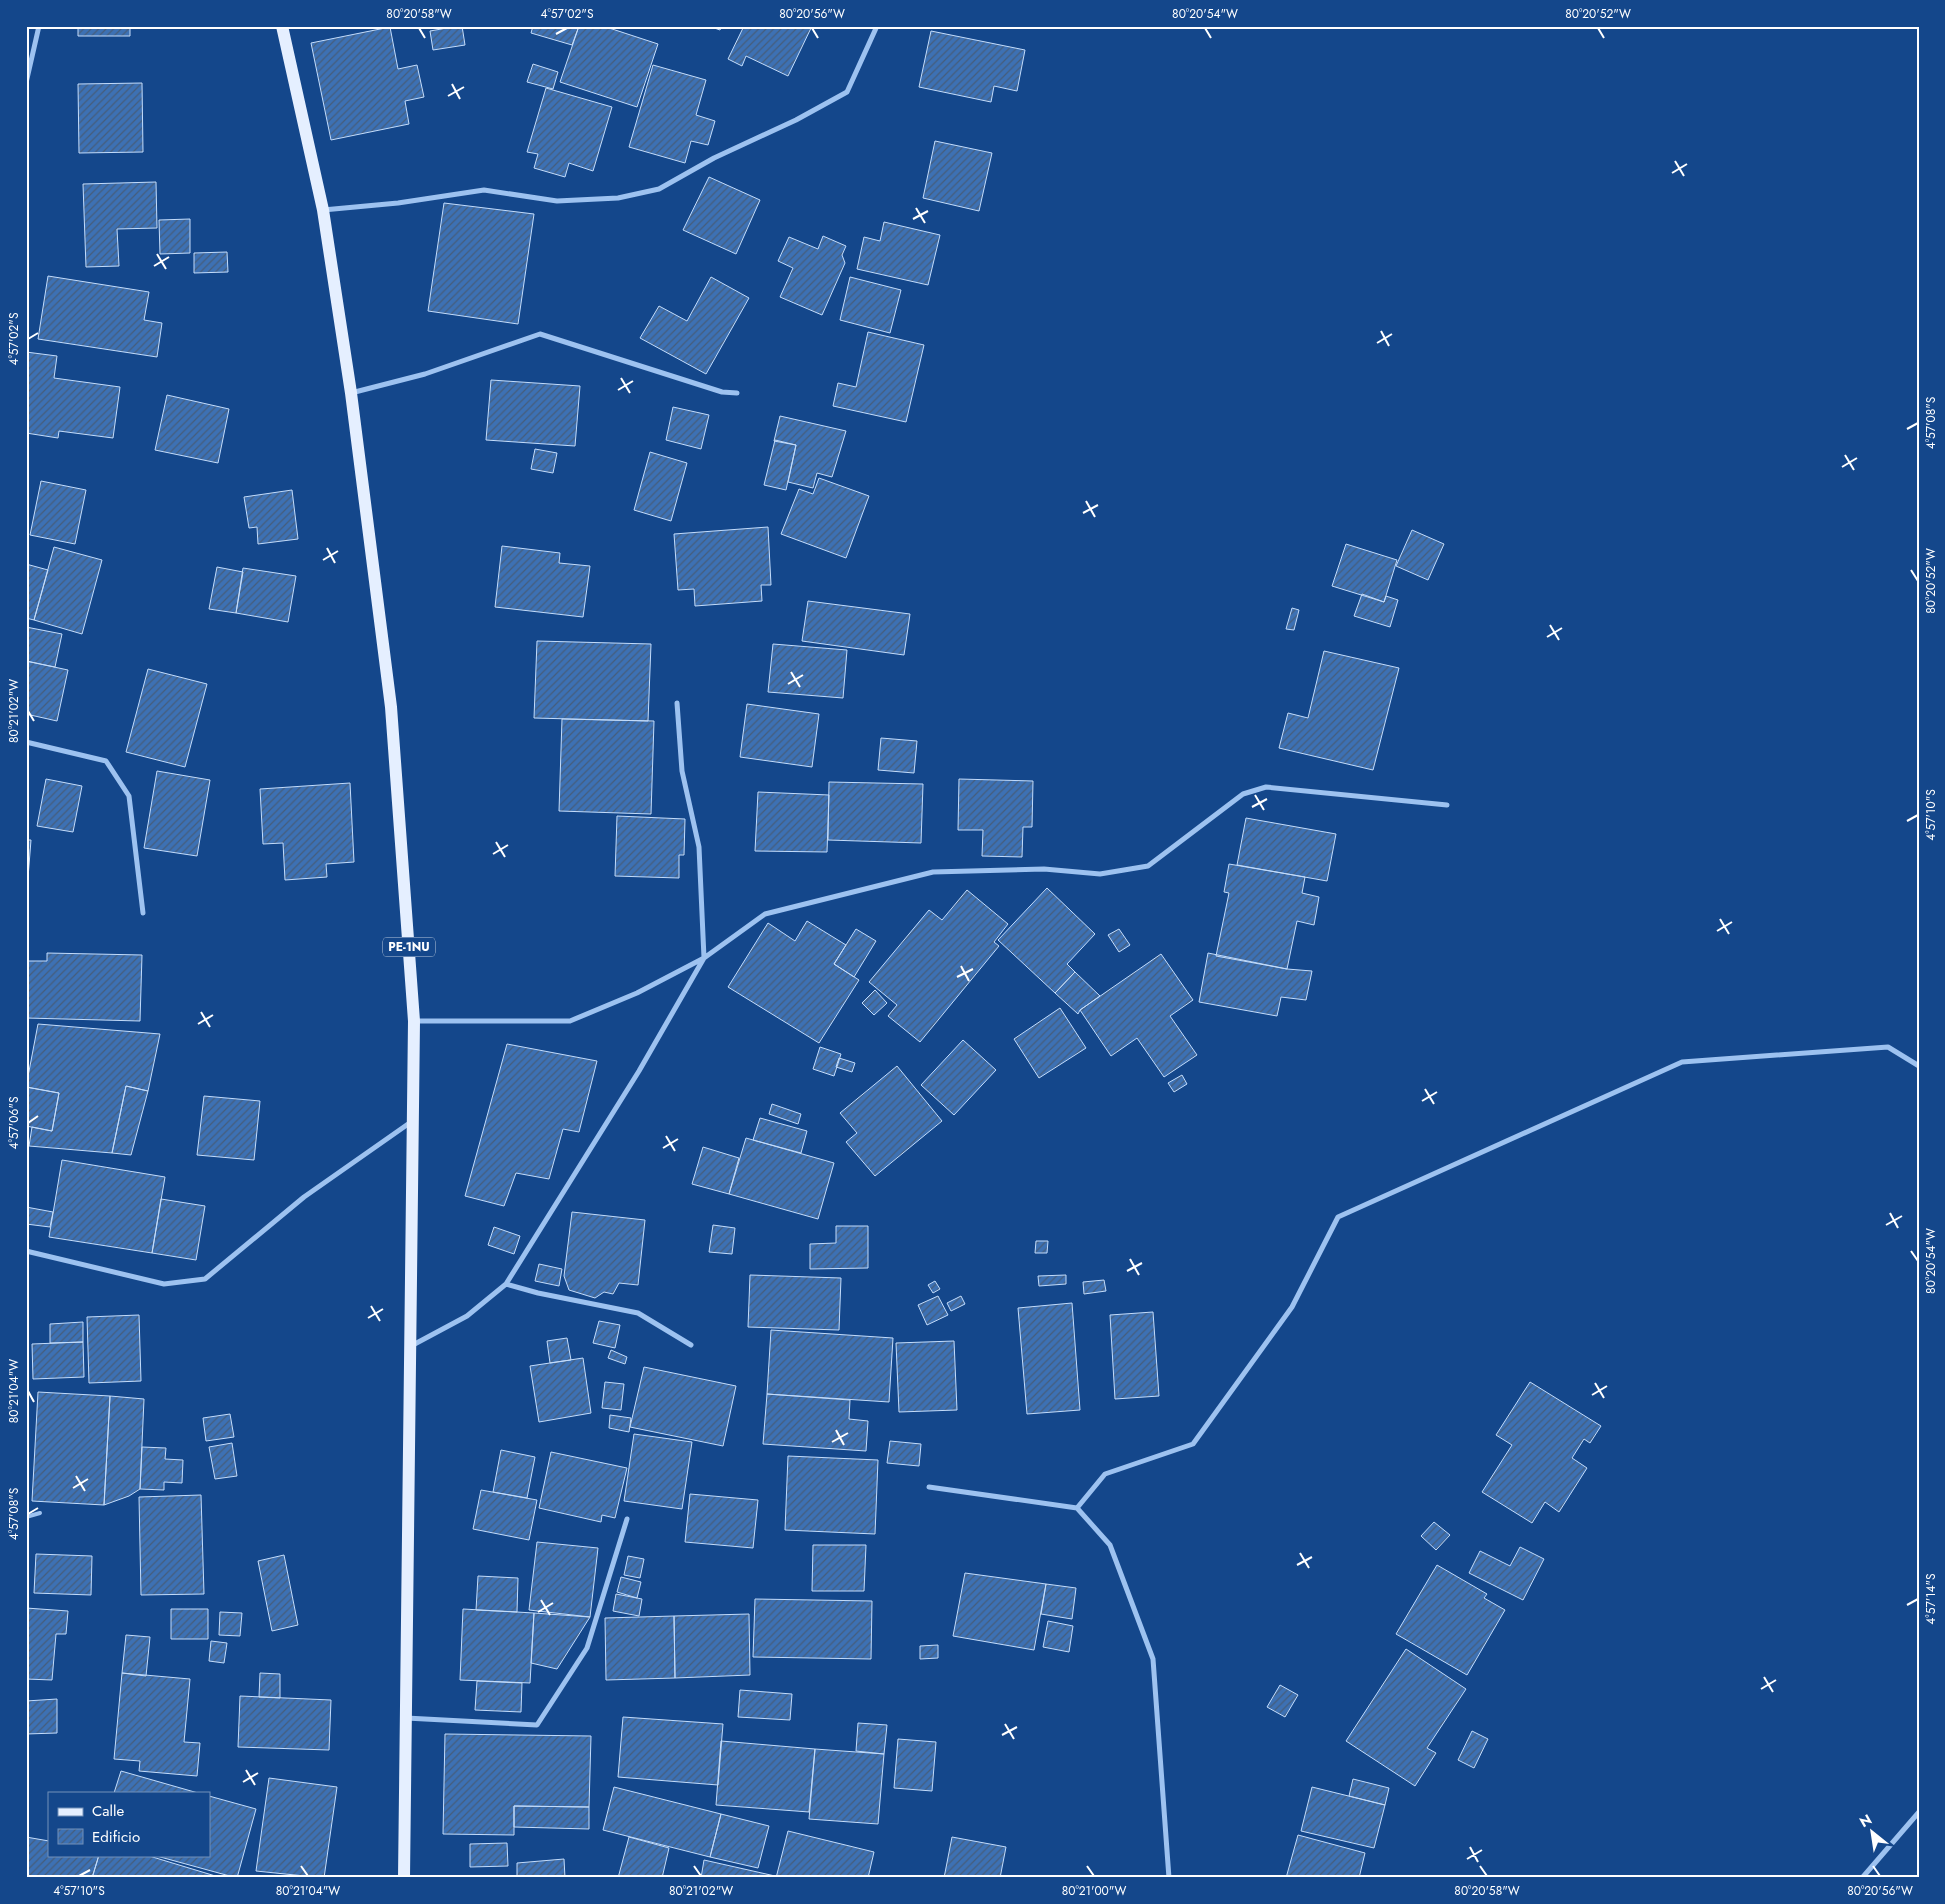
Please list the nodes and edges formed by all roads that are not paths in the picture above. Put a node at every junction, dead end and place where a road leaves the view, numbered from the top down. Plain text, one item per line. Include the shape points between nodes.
1 (39, 26) edge
2 (282, 26) edge
3 (877, 26) edge
4 (26, 83) edge
5 (323, 210) junction
6 (351, 393) junction
7 (738, 393) dead end
8 (677, 703) dead end
9 (26, 742) edge
10 (1447, 805) dead end
11 (144, 913) dead end
12 (704, 958) junction
13 (414, 1021) junction
14 (1919, 1066) edge
15 (413, 1120) junction
16 (26, 1251) edge
17 (506, 1284) junction
18 (692, 1345) dead end
19 (410, 1346) junction
20 (929, 1487) dead end
21 (1077, 1508) junction
22 (40, 1512) dead end
23 (26, 1517) edge
24 (627, 1519) dead end
25 (406, 1718) junction
26 (1919, 1812) edge
27 (404, 1878) edge
28 (1169, 1878) edge
29 (1862, 1878) edge

1 - 4 street
2 - 5 main road, PE-1NU
3 - 5 street via 847,92 659,189 618,198 557,202 484,190
5 - 6 main road, PE-1NU
6 - 7 street via 425,374 540,334 722,392
6 - 13 main road, PE-1NU via 391,707
8 - 12 street via 682,771 699,847
9 - 11 street via 106,761 129,796
10 - 12 street via 1266,787 1243,794 1148,866 1100,874 1044,869 933,872 765,914
12 - 13 street via 637,993 570,1021
12 - 17 street
13 - 15 main road, PE-1NU
14 - 21 street via 1888,1047 1682,1062 1338,1217 1292,1307 1193,1444 1105,1474
15 - 16 street via 304,1196 205,1279 164,1284
15 - 19 main road, PE-1NU
17 - 18 street via 638,1313
17 - 19 street via 467,1316
19 - 25 main road, PE-1NU
20 - 21 street
21 - 28 street via 1110,1544 1153,1659
22 - 23 lane
24 - 25 street via 587,1648 537,1724
25 - 27 main road, PE-1NU
26 - 29 street

